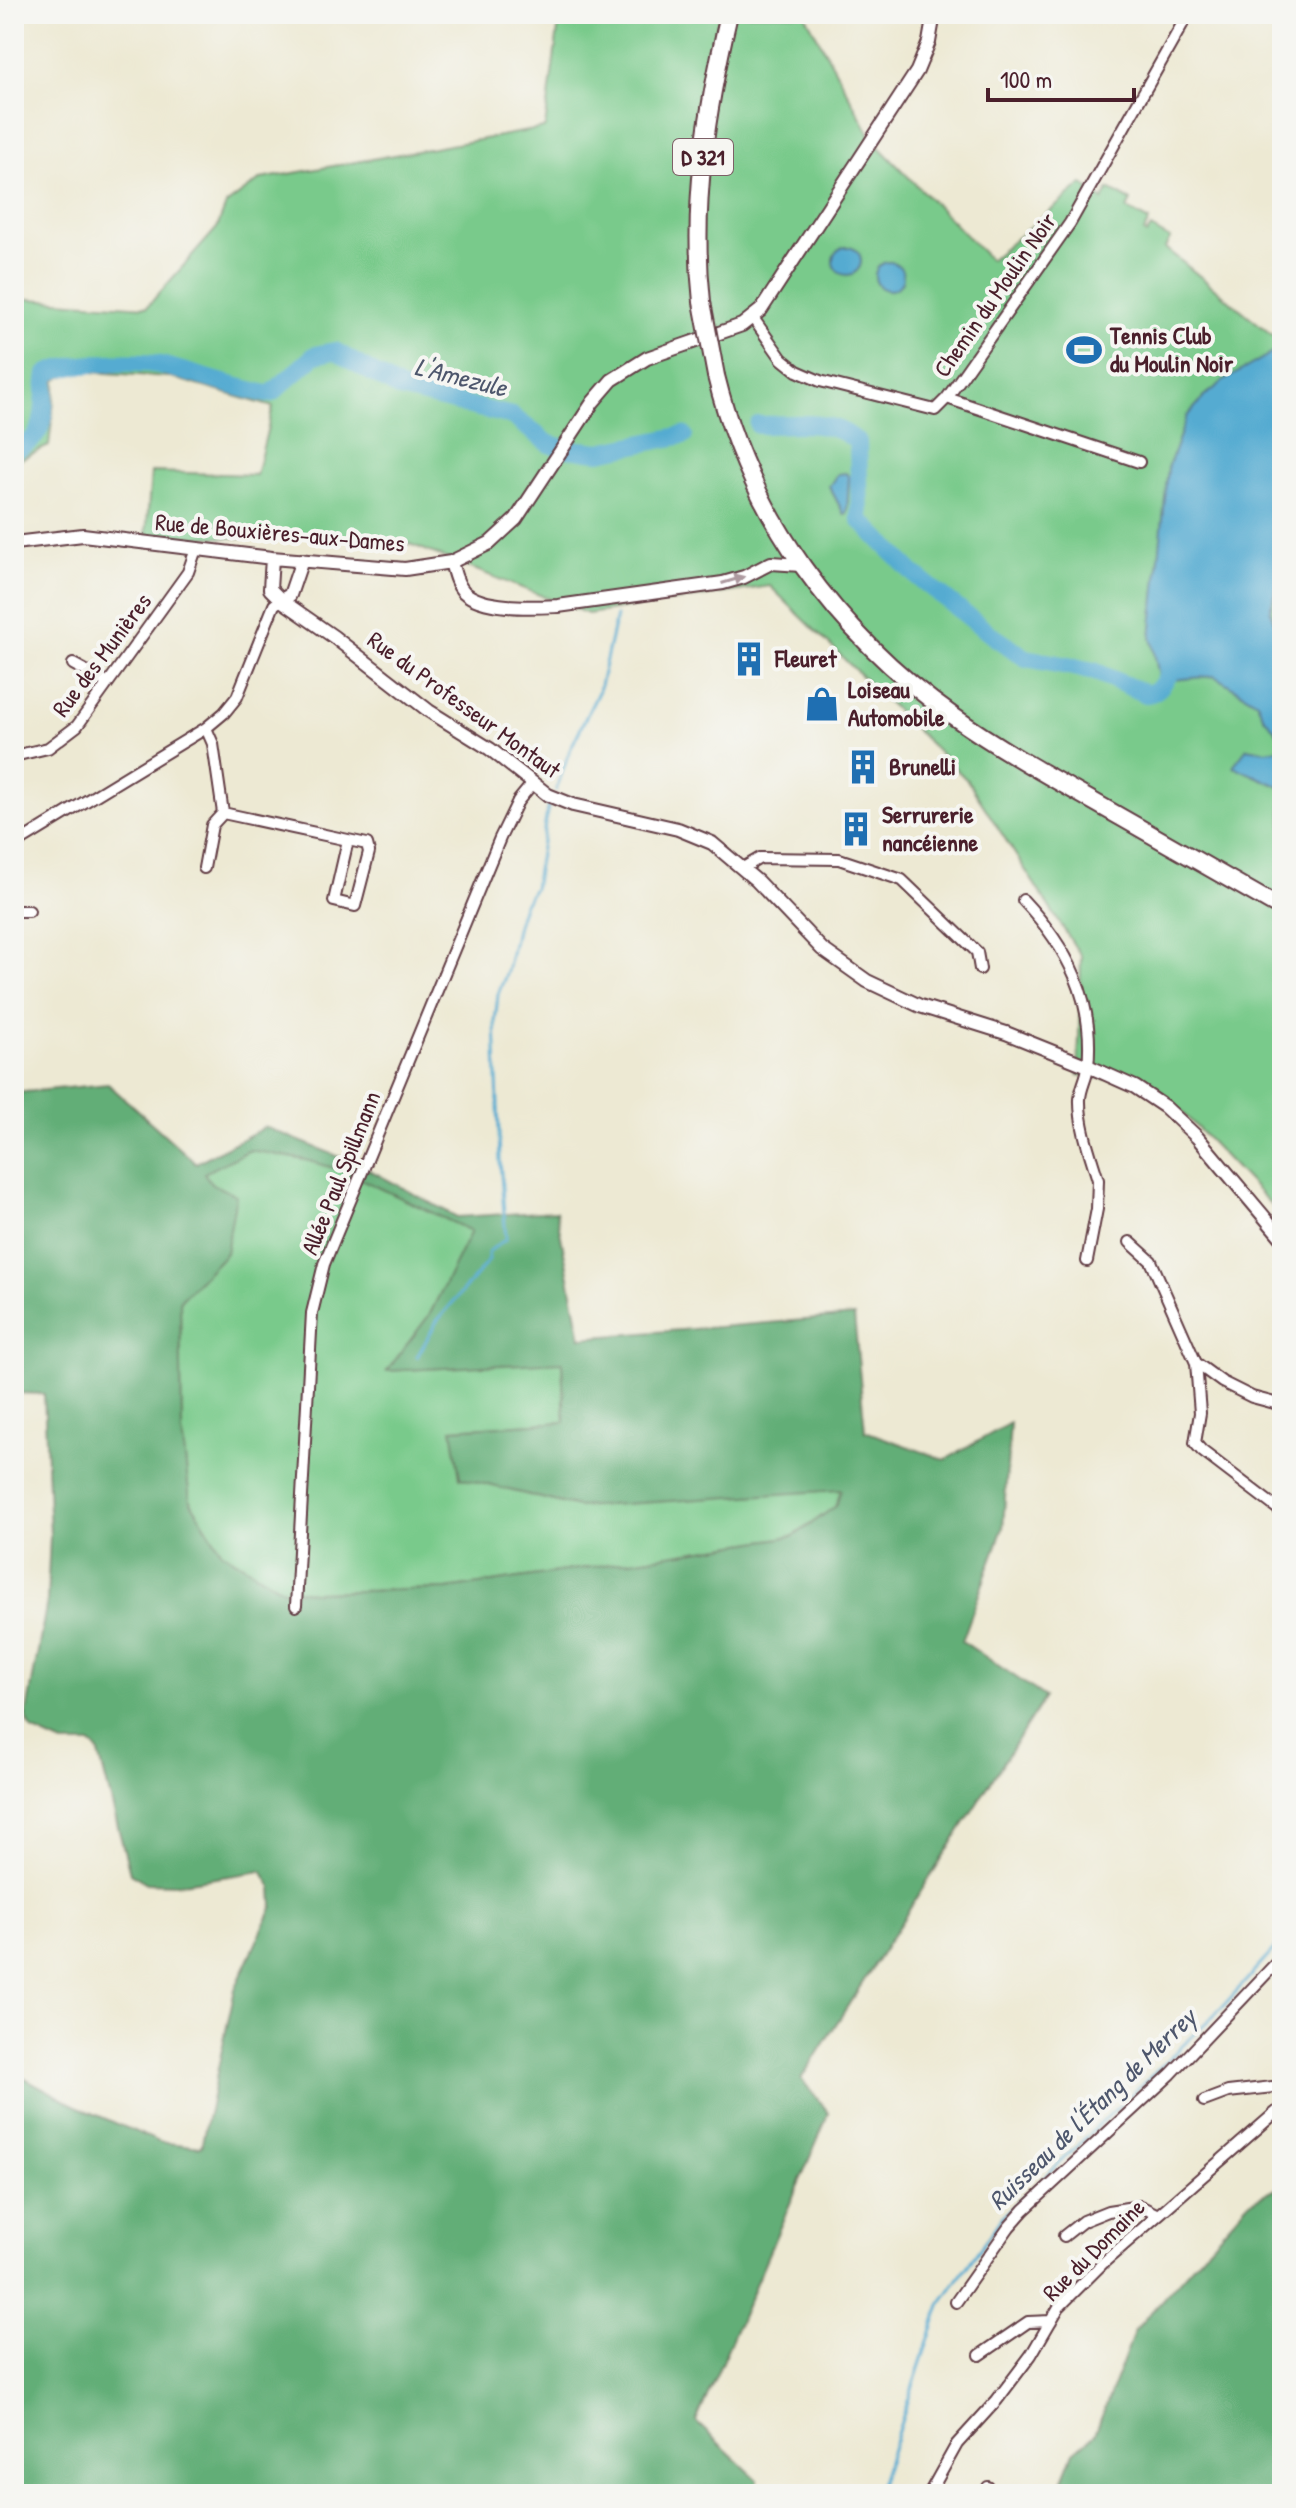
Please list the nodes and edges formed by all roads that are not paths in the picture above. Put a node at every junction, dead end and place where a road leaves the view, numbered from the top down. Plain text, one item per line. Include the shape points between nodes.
1 (729, 14) edge
2 (934, 14) edge
3 (1188, 14) edge
4 (753, 318) junction
5 (947, 398) junction
6 (1139, 462) dead end
7 (14, 543) edge
8 (196, 549) junction
9 (272, 558) junction
10 (302, 560) junction
11 (451, 562) junction
12 (801, 565) junction
13 (281, 600) junction
14 (73, 664) dead end
15 (108, 683) junction
16 (206, 728) junction
17 (14, 756) edge
18 (532, 784) junction
19 (223, 813) junction
20 (348, 840) junction
21 (14, 845) edge
22 (204, 868) dead end
23 (743, 868) junction
24 (1023, 900) dead end
25 (1282, 909) edge
26 (14, 911) edge
27 (29, 911) dead end
28 (980, 969) dead end
29 (1088, 1066) junction
30 (1282, 1238) edge
31 (1130, 1242) dead end
32 (1087, 1261) dead end
33 (1196, 1363) junction
34 (1282, 1405) edge
35 (1282, 1512) edge
36 (296, 1606) dead end
37 (1282, 1957) edge
38 (1282, 2086) edge
39 (1204, 2101) dead end
40 (1282, 2107) edge
41 (1158, 2215) junction
42 (1064, 2236) dead end
43 (956, 2302) dead end
44 (1051, 2321) junction
45 (980, 2355) dead end
46 (929, 2494) edge

1 - 12 main road, D 321, bridge via 699,189 702,302 734,438
2 - 4 street via 917,71
3 - 5 street, Chemin du Moulin Noir via 1070,223
4 - 5 street, Chemin du Moulin Noir via 782,359 820,381 926,409 935,410
4 - 11 street, Rue de Bouxières-aux-Dames via 637,363 612,380 501,536
5 - 6 street
7 - 8 street, Rue de Bouxières-aux-Dames via 83,535
8 - 9 street, Rue de Bouxières-aux-Dames
8 - 15 street, Rue des Munières via 188,572
9 - 10 street, Rue de Bouxières-aux-Dames
9 - 13 street via 270,589
10 - 11 street, Rue de Bouxières-aux-Dames via 405,569
10 - 13 street via 290,595
11 -> 12 street via 464,592 511,606 558,606 723,583 771,563
12 - 25 main road, D 321 via 860,637 953,715 1012,755
13 - 16 street via 274,605 237,697
13 - 18 street, Rue du Professeur Montaut
14 - 15 street
15 - 17 street, Rue des Munières via 60,740
16 - 19 street
16 - 21 street
18 - 23 street, Rue du Professeur Montaut via 573,805 678,829 712,843
18 - 36 street, Allée Paul Spillmann via 500,838 324,1264 312,1313
19 - 20 street
19 - 22 street via 212,825
20 - 20 street via 334,901 355,906 369,852 367,844
23 - 28 street via 760,858 839,859 902,880 977,952
23 - 29 street, Rue du Professeur Montaut via 822,949 867,981 920,1006
24 - 29 street via 1049,929 1075,972
26 - 27 street
29 - 30 street, Rue du Professeur Montaut via 1165,1107
29 - 32 street via 1080,1110 1099,1192
31 - 33 street via 1151,1261
33 - 34 street via 1252,1397
33 - 35 street via 1200,1413 1195,1443
37 - 43 street via 1171,2074 1024,2210
38 - 39 street via 1228,2092
40 - 41 street, Rue du Domaine
41 - 42 street via 1140,2206 1108,2211
41 - 44 street, Rue du Domaine via 1103,2263
44 - 45 street via 1028,2322
44 - 46 street, Rue du Domaine via 1006,2389 957,2444

